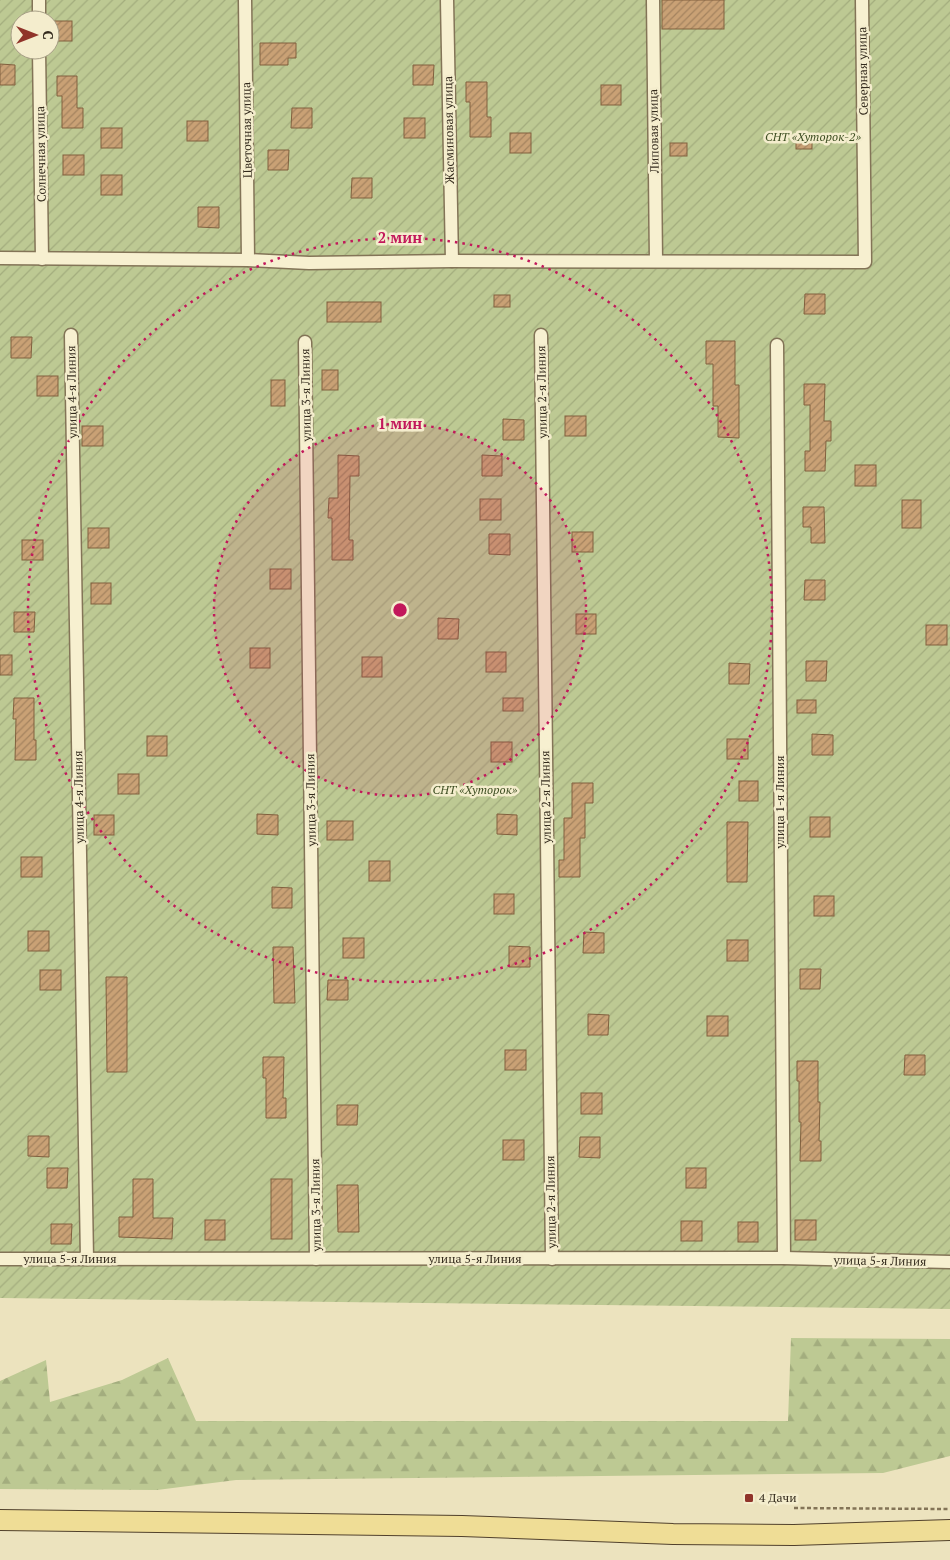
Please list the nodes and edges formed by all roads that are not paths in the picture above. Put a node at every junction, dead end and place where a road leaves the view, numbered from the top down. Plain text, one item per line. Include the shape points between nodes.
1 (245, 0) edge
2 (447, 0) edge
3 (653, 0) edge
4 (862, 0) edge
5 (39, 60) edge
6 (0, 258) edge
7 (42, 259) junction
8 (248, 260) junction
9 (452, 261) junction
10 (656, 261) junction
11 (71, 335) dead end
12 (541, 335) dead end
13 (305, 342) dead end
14 (777, 345) dead end
15 (87, 1258) junction
16 (316, 1258) junction
17 (784, 1258) junction
18 (0, 1259) edge
19 (552, 1259) junction
20 (950, 1262) edge
21 (0, 1520) edge
22 (950, 1530) edge

1 - 8 street, Цветочная улица
2 - 9 street, Жасминовая улица
3 - 10 street, Липовая улица
4 - 10 street, Северная улица via 865,262
5 - 7 street, Солнечная улица
6 - 7 street
7 - 8 street
8 - 9 street via 309,263
9 - 10 street
11 - 15 street, улица 4-я Линия
12 - 19 street, улица 2-я Линия
13 - 16 street, улица 3-я Линия
14 - 17 street, улица 1-я Линия
15 - 16 street, улица 5-я Линия
15 - 18 street, улица 5-я Линия
16 - 19 street, улица 5-я Линия
17 - 19 street, улица 5-я Линия
17 - 20 street, улица 5-я Линия
21 - 22 main road via 462,1526 673,1534 794,1535

